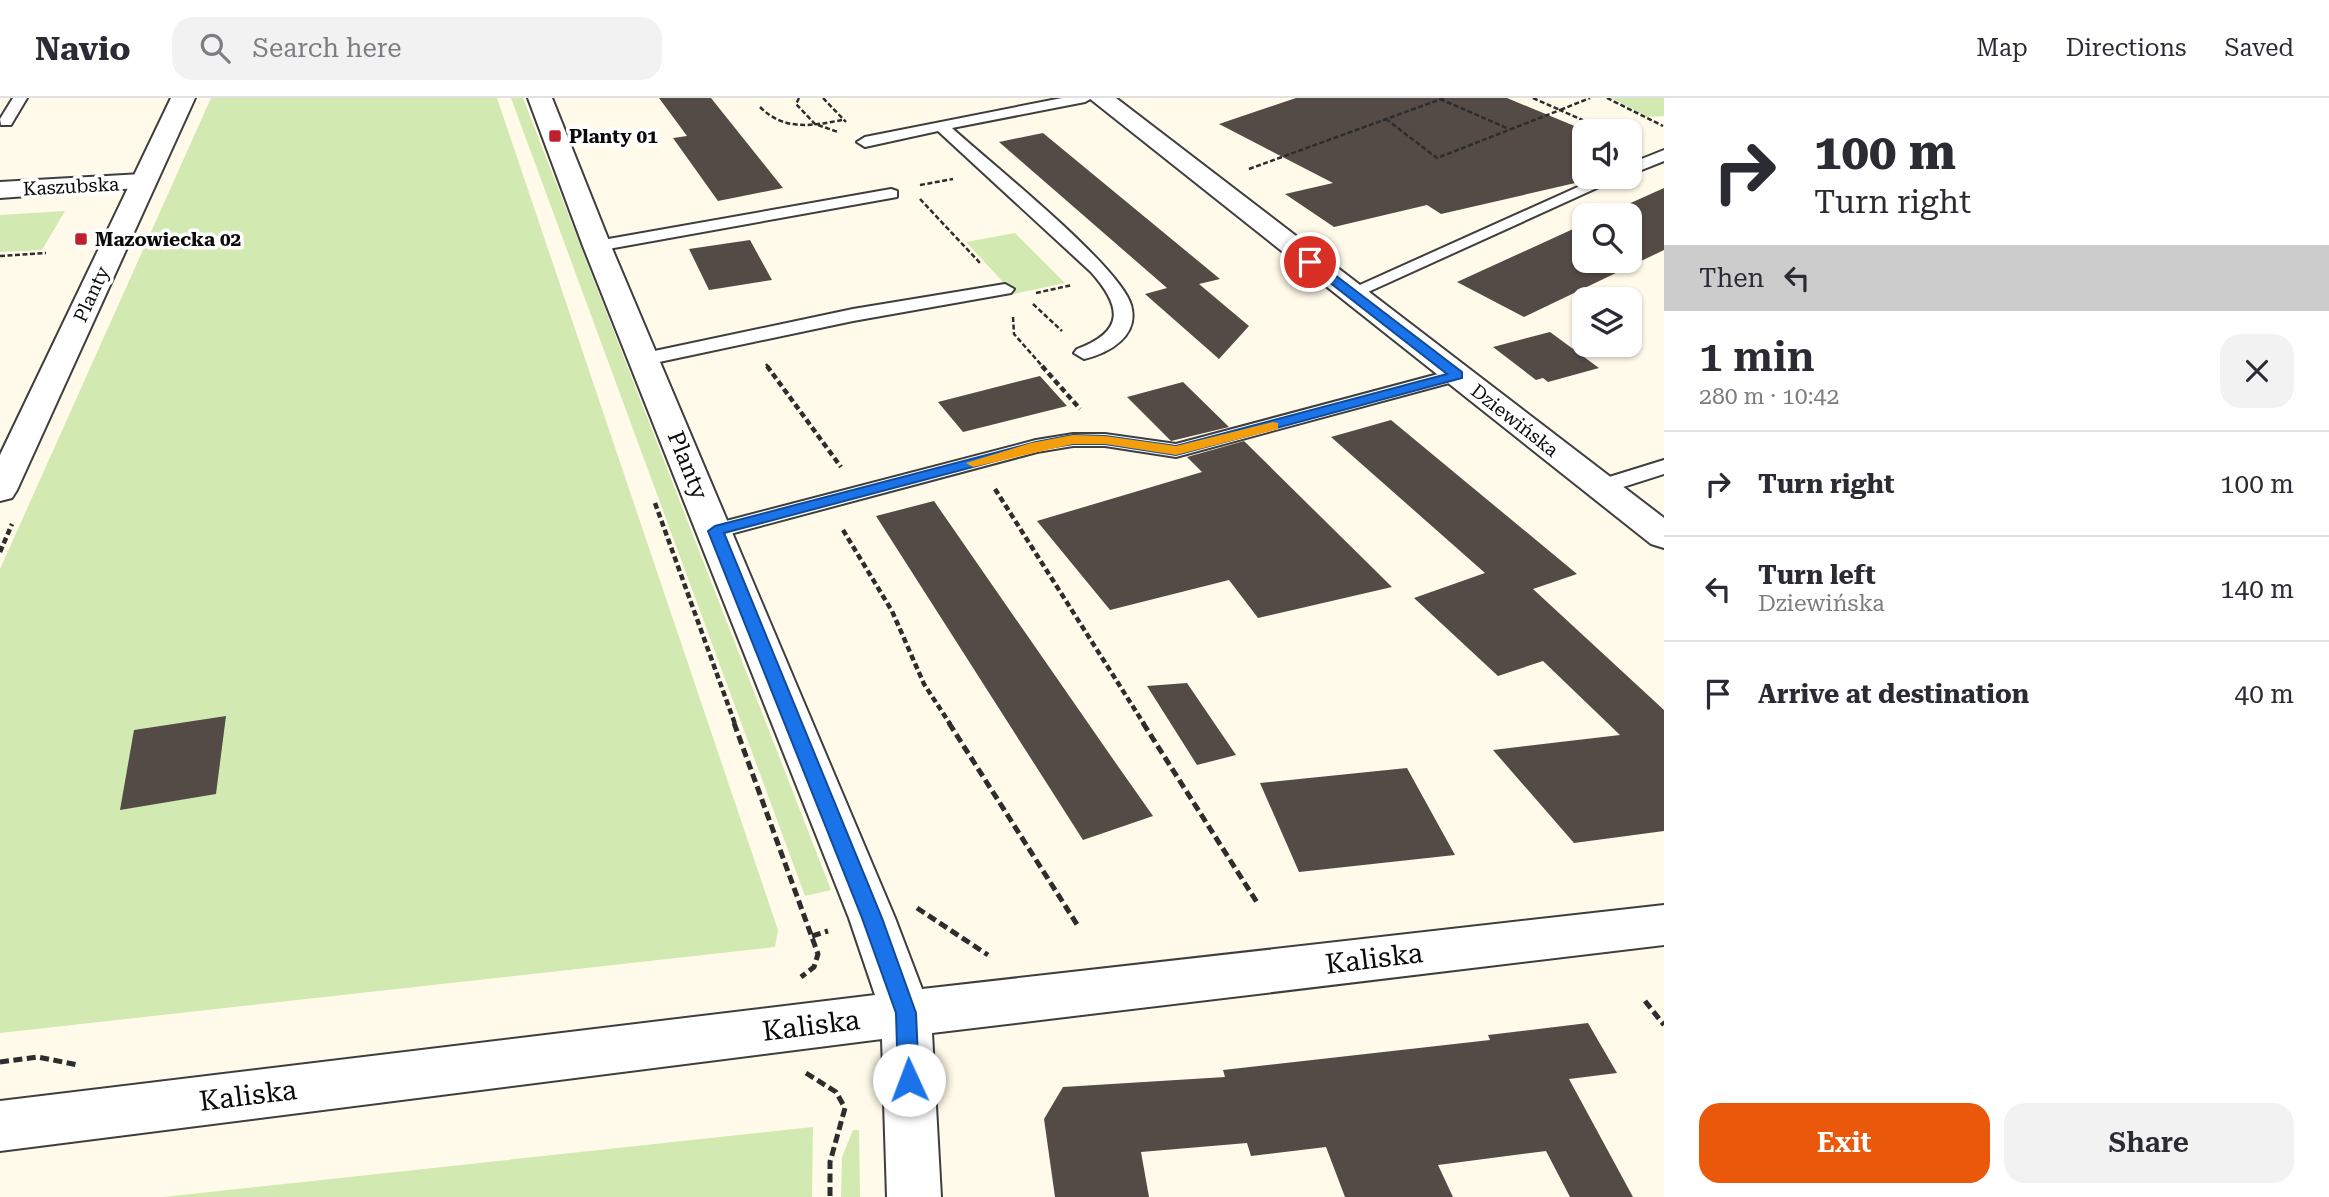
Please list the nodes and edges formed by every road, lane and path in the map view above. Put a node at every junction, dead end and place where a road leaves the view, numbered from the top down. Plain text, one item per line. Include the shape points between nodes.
1 (20, 98) edge
2 (183, 98) edge
3 (540, 98) edge
4 (799, 98) edge
5 (1085, 98) edge
6 (1101, 98) edge
7 (1533, 98) edge
8 (1590, 98) edge
9 (1607, 98) edge
10 (1442, 99) edge
11 (760, 107) dead end
12 (1560, 110) junction
13 (843, 119) dead end
14 (1385, 119) junction
15 (1580, 119) edge
16 (1664, 121) edge
17 (6, 122) dead end
18 (815, 124) junction
19 (942, 127) junction
20 (1510, 129) junction
21 (840, 133) dead end
22 (864, 142) dead end
23 (1664, 155) edge
24 (1642, 164) edge
25 (142, 182) junction
26 (1209, 184) junction
27 (1586, 189) edge
28 (0, 190) edge
29 (891, 194) dead end
30 (597, 246) junction
31 (46, 253) dead end
32 (0, 256) edge
33 (1107, 278) junction
34 (1005, 289) dead end
35 (1351, 293) junction
36 (748, 339) junction
37 (1084, 353) joint
38 (645, 359) junction
39 (1457, 375) junction
40 (978, 462) junction
41 (1664, 467) edge
42 (2, 482) edge
43 (1601, 487) junction
44 (860, 494) junction
45 (654, 501) dead end
46 (826, 503) junction
47 (715, 531) junction
48 (1664, 536) edge
49 (1258, 904) dead end
50 (872, 918) junction
51 (1664, 925) edge
52 (1078, 926) dead end
53 (812, 936) junction
54 (994, 957) dead end
55 (1645, 1001) dead end
56 (906, 1013) junction
57 (1664, 1025) edge
58 (793, 1027) junction
59 (0, 1062) edge
60 (87, 1065) dead end
61 (0, 1125) edge
62 (830, 1197) edge
63 (914, 1197) edge

1 - 17 lane
2 - 25 street, Planty
3 - 30 street, Planty
4 - 18 path via 796,104
5 - 19 lane
6 - 26 street, Dziewińska
7 - 12 path
8 - 12 path
9 - 16 path via 1657,124
10 - 14 path
10 - 20 path
11 - 18 path via 779,123
12 - 15 path
12 - 20 path
13 - 18 path
14 - 20 path via 1437,158
14 - 26 path
18 - 21 path
19 - 22 lane
19 - 33 lane
23 - 24 lane
25 - 28 street, Kaszubska
25 - 42 street, Planty
26 - 35 street, Dziewińska
27 - 35 lane
29 - 30 lane
30 - 38 street, Planty
31 - 32 path
33 - 37 lane via 1121,306 1122,330 1115,339
33 - 37 path via 1025,296
34 - 36 lane via 853,315
35 - 39 street, Dziewińska
36 - 38 lane
36 - 44 path
38 - 47 street, Planty
39 - 40 lane via 1176,451 1073,440
39 - 43 street, Dziewińska
40 - 44 lane
40 - 49 path
41 - 43 lane
43 - 48 street, Dziewińska
44 - 46 lane
45 - 53 path
46 - 47 lane
46 - 52 path via 892,611 924,684
47 - 50 street, Planty
50 - 53 path
50 - 54 path via 915,907
50 - 56 street, Planty
51 - 56 street, Kaliska
53 - 58 path via 818,954 814,967 786,985
55 - 57 path
56 - 58 street, Kaliska
56 - 63 street, Planty
58 - 61 street, Kaliska
58 - 62 path via 799,1065 825,1081 843,1104 845,1121 831,1158
59 - 60 path via 38,1057

